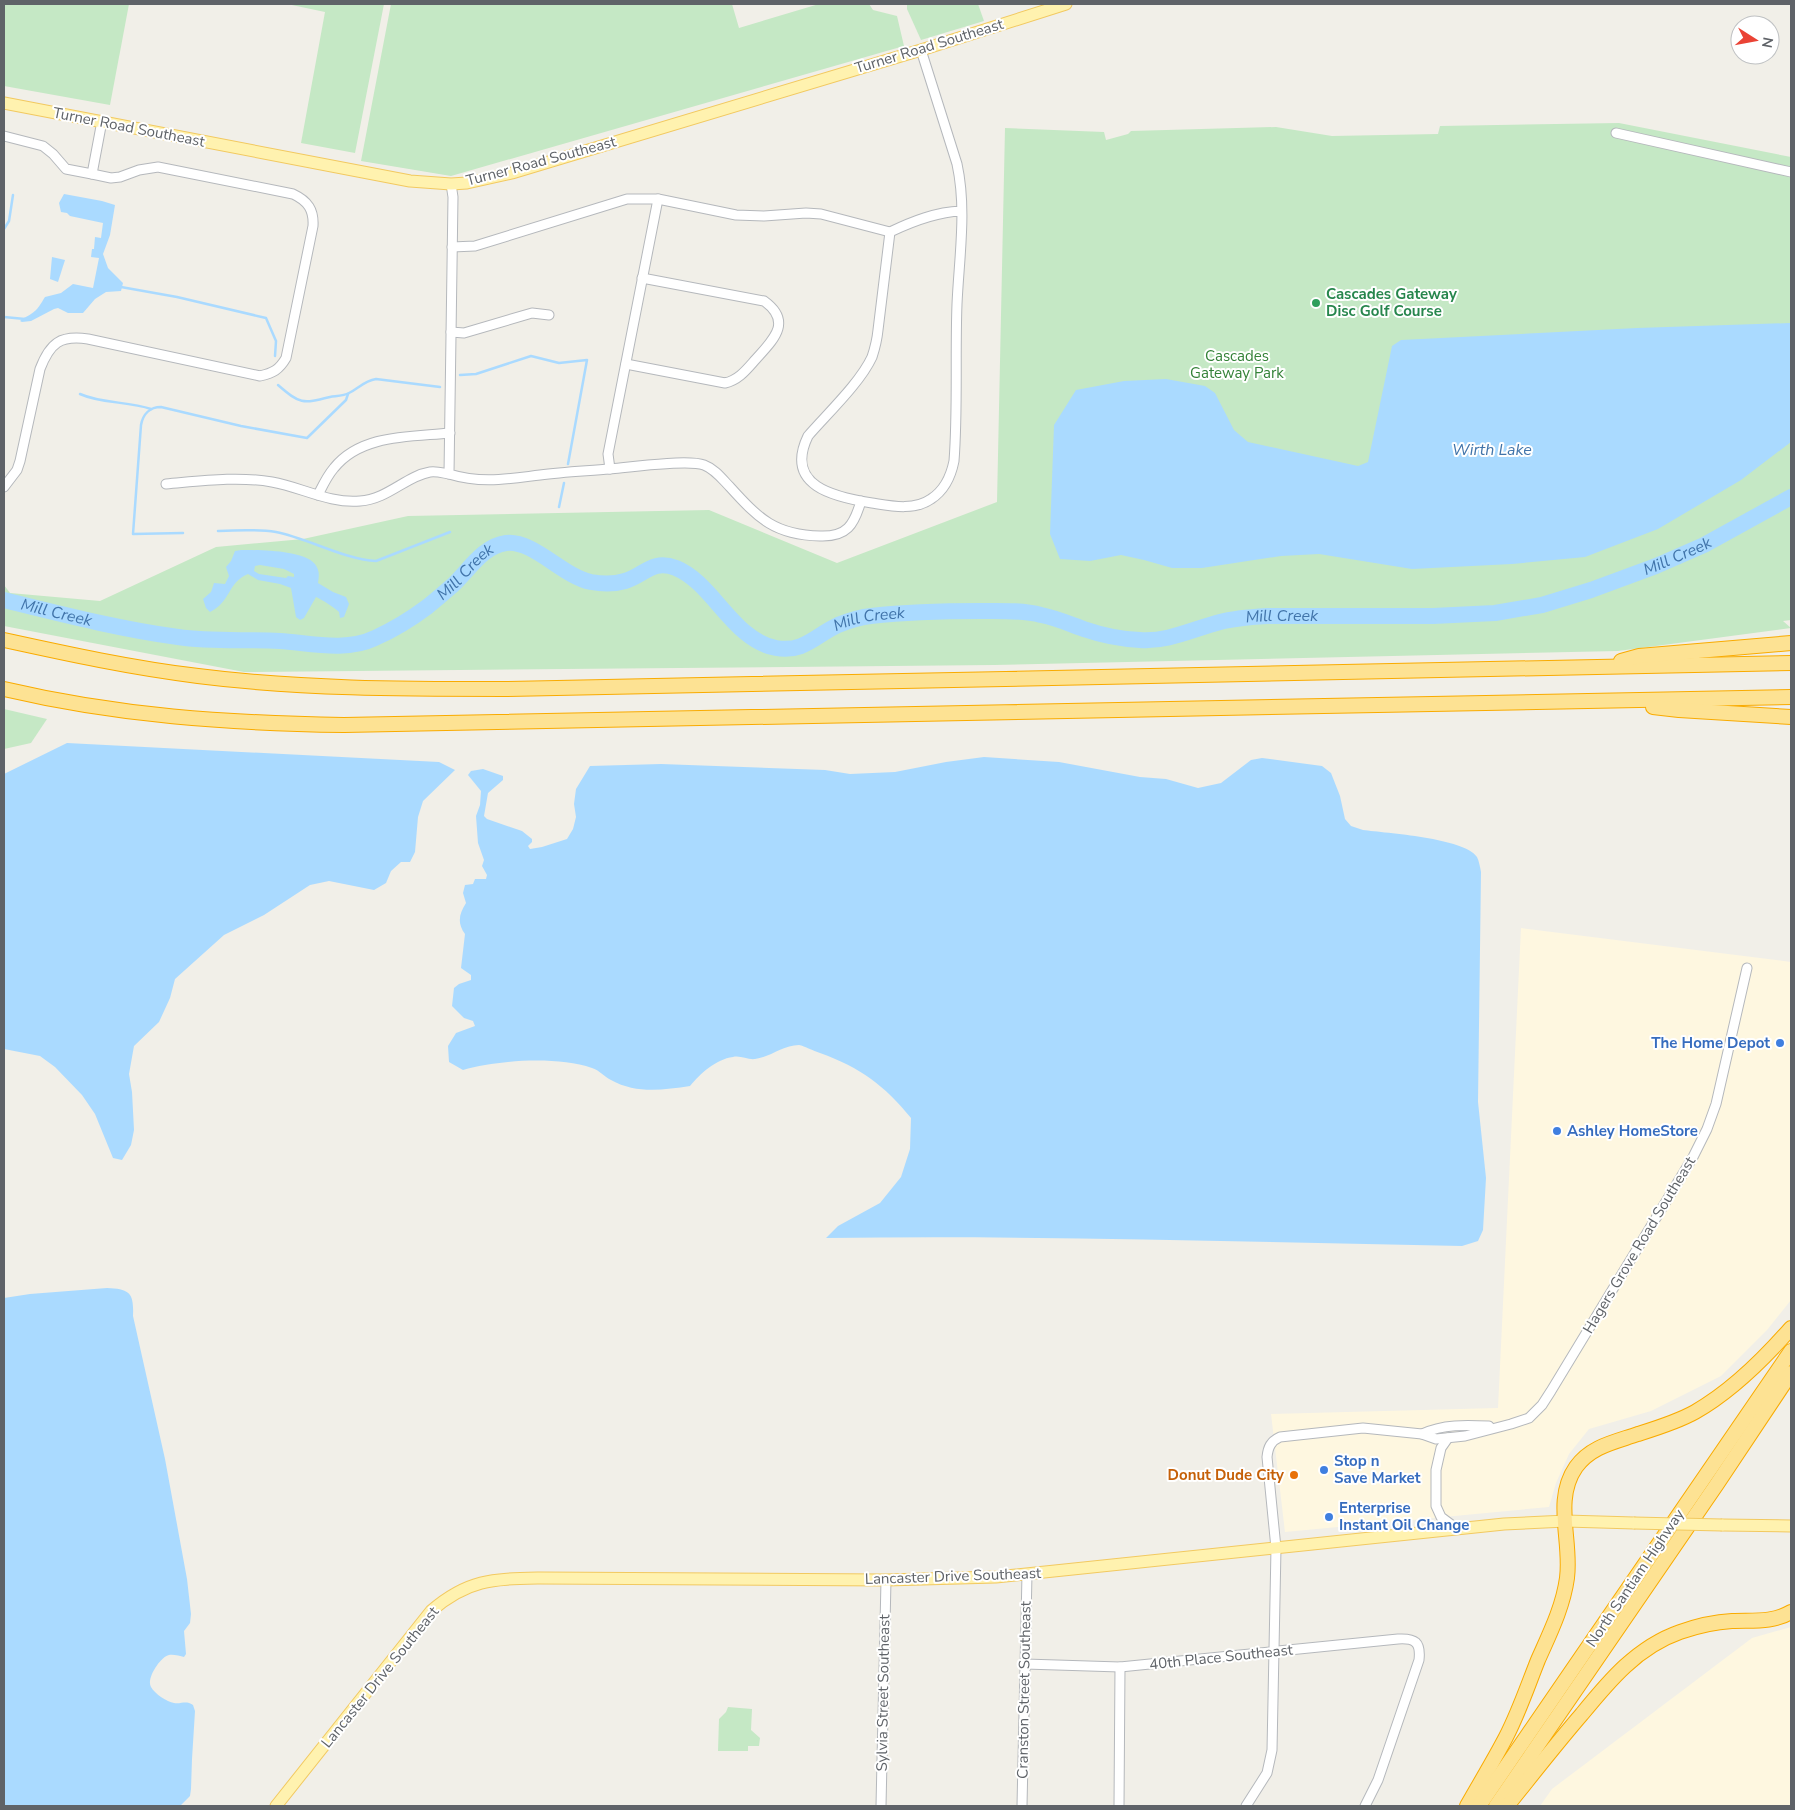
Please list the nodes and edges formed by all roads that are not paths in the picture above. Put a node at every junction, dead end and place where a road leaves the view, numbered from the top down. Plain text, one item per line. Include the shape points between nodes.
1 (1066, 4) edge
2 (921, 50) junction
3 (4, 102) edge
4 (102, 121) junction
5 (1616, 133) dead end
6 (4, 136) edge
7 (1791, 172) edge
8 (92, 174) junction
9 (452, 184) junction
10 (658, 199) junction
11 (961, 210) junction
12 (890, 232) junction
13 (452, 247) junction
14 (642, 278) junction
15 (549, 315) dead end
16 (451, 332) junction
17 (626, 364) junction
18 (450, 433) junction
19 (610, 469) junction
20 (449, 474) junction
21 (166, 484) dead end
22 (4, 487) edge
23 (318, 494) junction
24 (861, 501) junction
25 (4, 640) edge
26 (1791, 643) edge
27 (1791, 663) edge
28 (1594, 667) junction
29 (4, 689) edge
30 (1791, 697) edge
31 (1605, 701) junction
32 (1791, 717) edge
33 (1747, 968) dead end
34 (1791, 1328) edge
35 (1791, 1351) edge
36 (1791, 1373) edge
37 (1496, 1427) junction
38 (1422, 1434) junction
39 (1448, 1438) junction
40 (1566, 1521) junction
41 (1791, 1526) edge
42 (1457, 1529) junction
43 (1276, 1548) junction
44 (1026, 1574) junction
45 (886, 1580) junction
46 (1791, 1612) edge
47 (1274, 1651) junction
48 (1025, 1664) junction
49 (1120, 1667) junction
50 (276, 1806) edge
51 (881, 1806) edge
52 (1022, 1806) edge
53 (1119, 1806) edge
54 (1246, 1806) edge
55 (1365, 1806) edge
56 (1467, 1806) edge
57 (1479, 1806) edge
58 (1496, 1806) edge
59 (1508, 1806) edge

1 - 2 main road, Turner Road Southeast
2 - 9 main road, Turner Road Southeast via 512,172
2 - 11 street via 957,164
3 - 4 main road, Turner Road Southeast
4 - 8 street
4 - 9 main road, Turner Road Southeast via 380,175
5 - 7 street
6 - 8 street via 43,146 66,169
8 - 22 street via 111,178 158,167 302,198 314,215 313,226 286,358 275,372 260,376 88,339 59,341 45,355 40,368 20,461
9 - 13 street
10 - 12 street via 736,215 822,214
10 - 13 street via 627,199 475,246
10 - 14 street
11 - 12 street via 920,219
11 - 24 street via 955,449 951,474 940,492 920,504 901,508
12 - 24 street via 876,346 863,372 802,447 801,457 808,478 817,487
13 - 16 street
14 - 17 street
14 - 17 street via 764,301 779,318 778,330 775,339 732,382
15 - 16 street via 532,313 464,333
16 - 18 street
17 - 19 street via 608,454
18 - 20 street
18 - 23 street via 384,440 361,447 335,466
19 - 20 street via 511,480 477,481
19 - 24 street via 704,465 773,527 812,536 839,535 848,529
20 - 23 street via 430,472 388,493 362,501 338,500
21 - 23 street via 239,479 281,484
25 - 28 highway via 88,659 198,676 380,689
26 - 28 highway via 1639,656
27 - 28 highway
29 - 31 highway via 70,704 164,717 335,725
30 - 31 highway
31 - 32 highway via 1679,710
33 - 37 street, Hagers Grove Road Southeast via 1716,1104 1693,1157 1542,1405 1529,1418
34 - 40 highway via 1748,1373 1694,1413 1663,1427 1601,1446 1588,1454 1569,1479 1563,1504
35 - 57 highway, North Santiam Highway
36 - 58 highway, North Santiam Highway
37 - 38 street, Hagers Grove Road Southeast via 1466,1425 1435,1428
37 - 39 street, Hagers Grove Road Southeast
38 - 39 street, Hagers Grove Road Southeast
38 - 43 street, Hagers Grove Road Southeast via 1363,1428 1275,1439 1267,1457
39 - 42 street via 1441,1448 1436,1470 1436,1506 1441,1517
40 - 41 main road, Lancaster Drive Southeast, bridge
40 - 42 main road, Lancaster Drive Southeast
40 - 56 highway via 1567,1576 1562,1604 1506,1736
42 - 43 main road, Lancaster Drive Southeast
43 - 44 main road, Lancaster Drive Southeast
43 - 47 street
44 - 45 main road, Lancaster Drive Southeast
44 - 48 street, Cranston Street Southeast
45 - 50 main road, Lancaster Drive Southeast via 523,1578 496,1579 471,1585 451,1594 431,1611
45 - 51 street, Sylvia Street Southeast
46 - 59 highway via 1773,1620 1700,1626 1656,1643 1635,1657 1564,1734
47 - 49 street, 40th Place Southeast
47 - 54 street via 1272,1750 1267,1773
47 - 55 street, 40th Place Southeast via 1398,1639 1416,1642 1419,1660 1378,1780
48 - 49 street, 40th Place Southeast
48 - 52 street, Cranston Street Southeast
49 - 53 street

